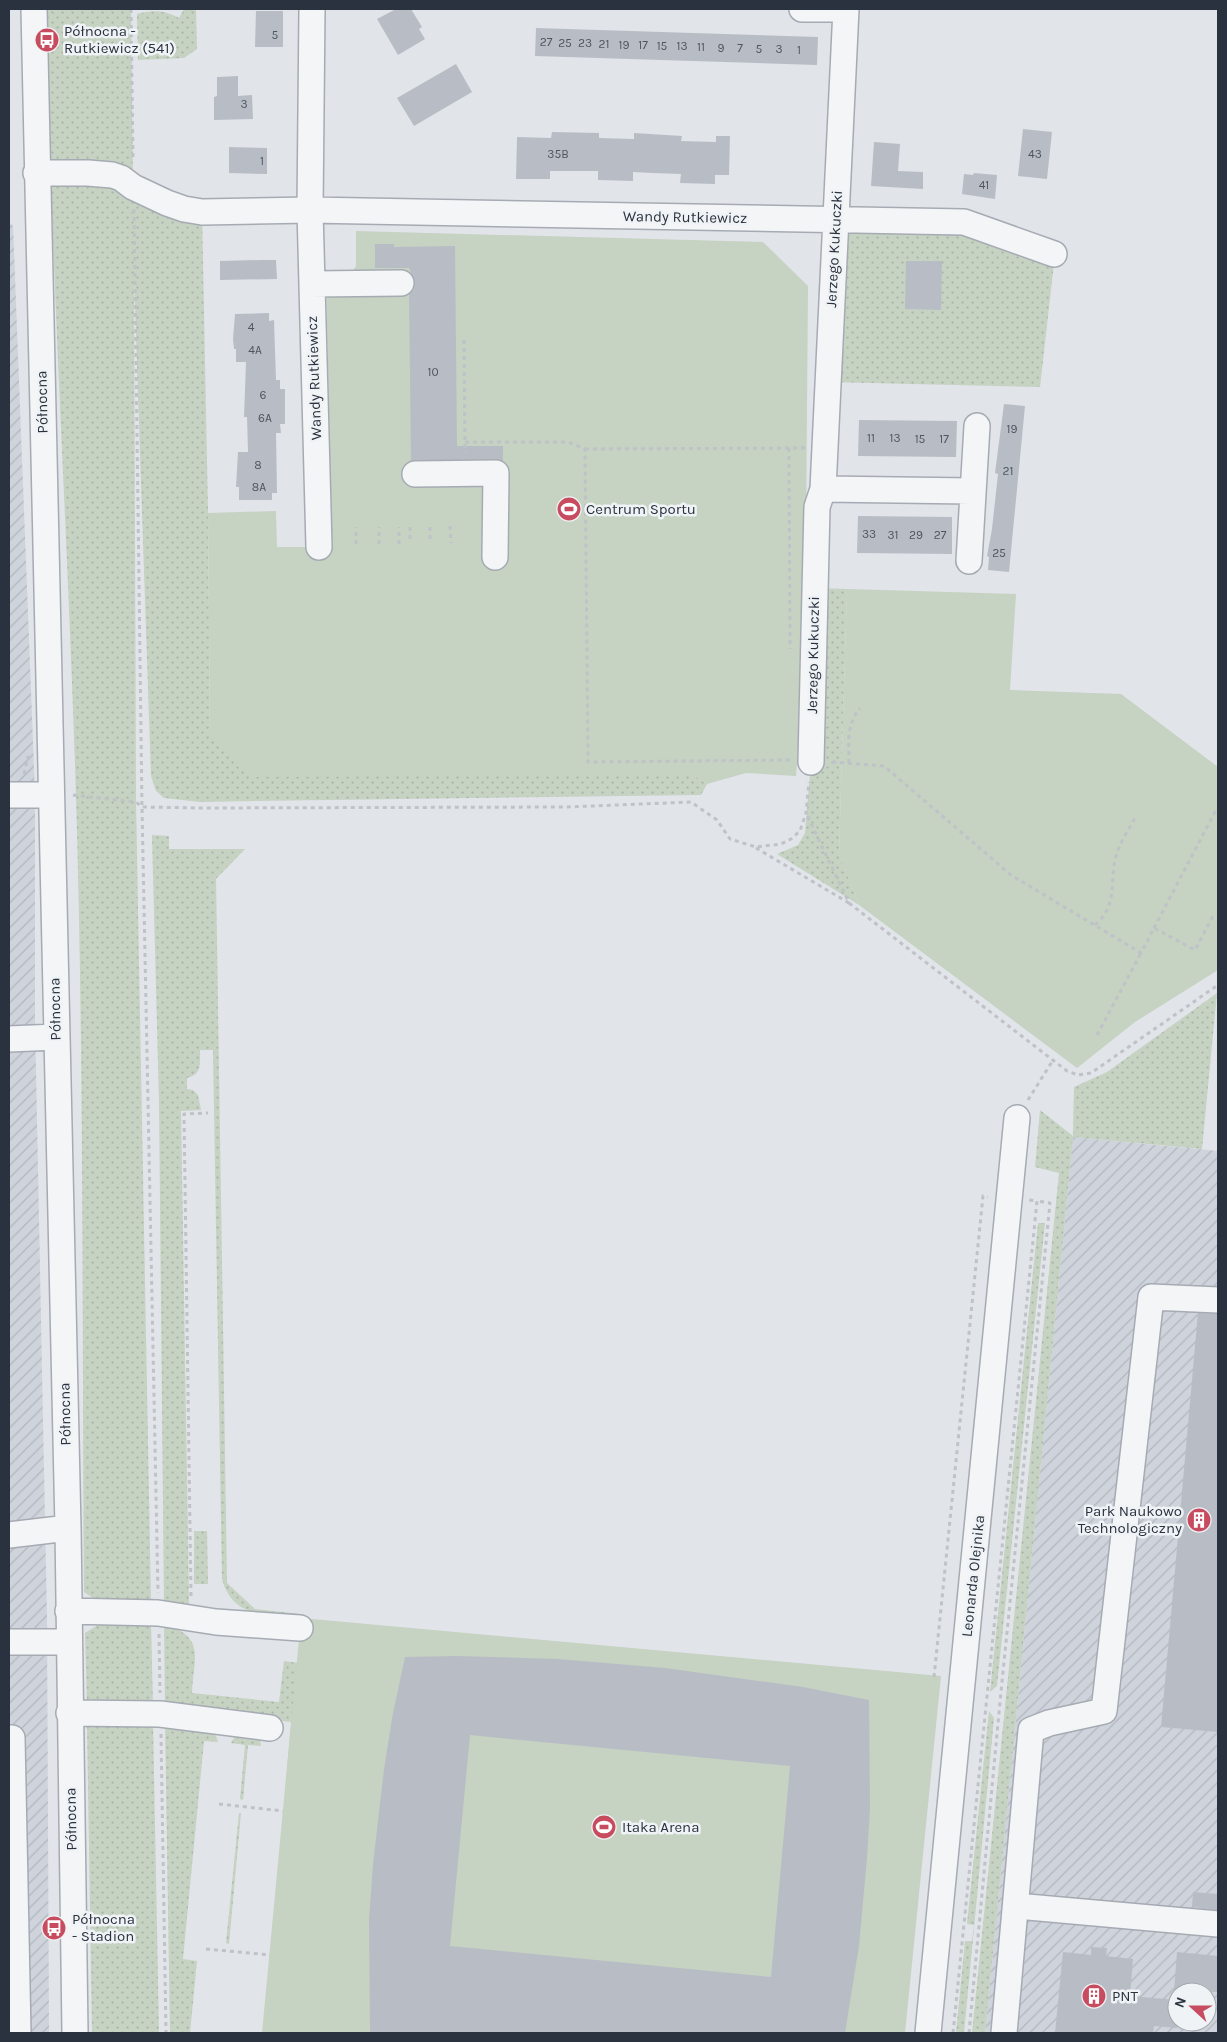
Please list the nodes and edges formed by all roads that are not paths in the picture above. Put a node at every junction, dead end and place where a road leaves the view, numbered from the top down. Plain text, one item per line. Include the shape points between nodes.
1 (34, 9) edge
2 (312, 9) edge
3 (802, 9) edge
4 (846, 9) edge
5 (36, 173) junction
6 (310, 210) junction
7 (836, 220) junction
8 (1054, 254) dead end
9 (401, 283) dead end
10 (312, 284) junction
11 (977, 426) dead end
12 (415, 474) dead end
13 (823, 489) junction
14 (972, 491) junction
15 (319, 546) dead end
16 (495, 557) dead end
17 (969, 561) dead end
18 (797, 757) road end
19 (9, 794) edge
20 (50, 795) junction
21 (56, 1037) junction
22 (9, 1039) edge
23 (1018, 1118) road end
24 (1218, 1300) edge
25 (68, 1528) junction
26 (9, 1535) edge
27 (68, 1611) junction
28 (300, 1628) dead end
29 (9, 1642) edge
30 (68, 1642) junction
31 (69, 1713) junction
32 (270, 1728) dead end
33 (9, 1738) edge
34 (1016, 1906) junction
35 (1218, 1924) edge
36 (18, 2033) edge
37 (75, 2033) edge
38 (928, 2033) edge
39 (1004, 2033) edge

1 - 5 street, Północna
2 - 6 street, Wandy Rutkiewicz
3 - 4 street
4 - 7 street, Jerzego Kukuczki
5 - 6 street, Wandy Rutkiewicz via 99,174 121,178 167,203 202,212
5 - 20 street, Północna
6 - 7 street, Wandy Rutkiewicz
6 - 10 street, Wandy Rutkiewicz
7 - 8 street, Wandy Rutkiewicz via 964,222
7 - 13 street, Jerzego Kukuczki
9 - 10 street
10 - 15 street, Wandy Rutkiewicz
11 - 14 street
12 - 16 street via 496,473
13 - 14 street
13 - 18 street, Jerzego Kukuczki via 816,507
14 - 17 street
19 - 20 street
20 - 21 street, Północna
21 - 22 street
21 - 25 street, Północna
23 - 38 street, Leonarda Olejnika
24 - 34 street via 1151,1297 1104,1711 1031,1730
25 - 26 street
25 - 27 street, Północna
27 - 28 street via 158,1613 191,1619
27 - 30 street, Północna
29 - 30 street
30 - 31 street, Północna
31 - 32 street via 160,1714
31 - 37 street, Północna
33 - 36 street via 12,1738
34 - 35 street
34 - 39 street

